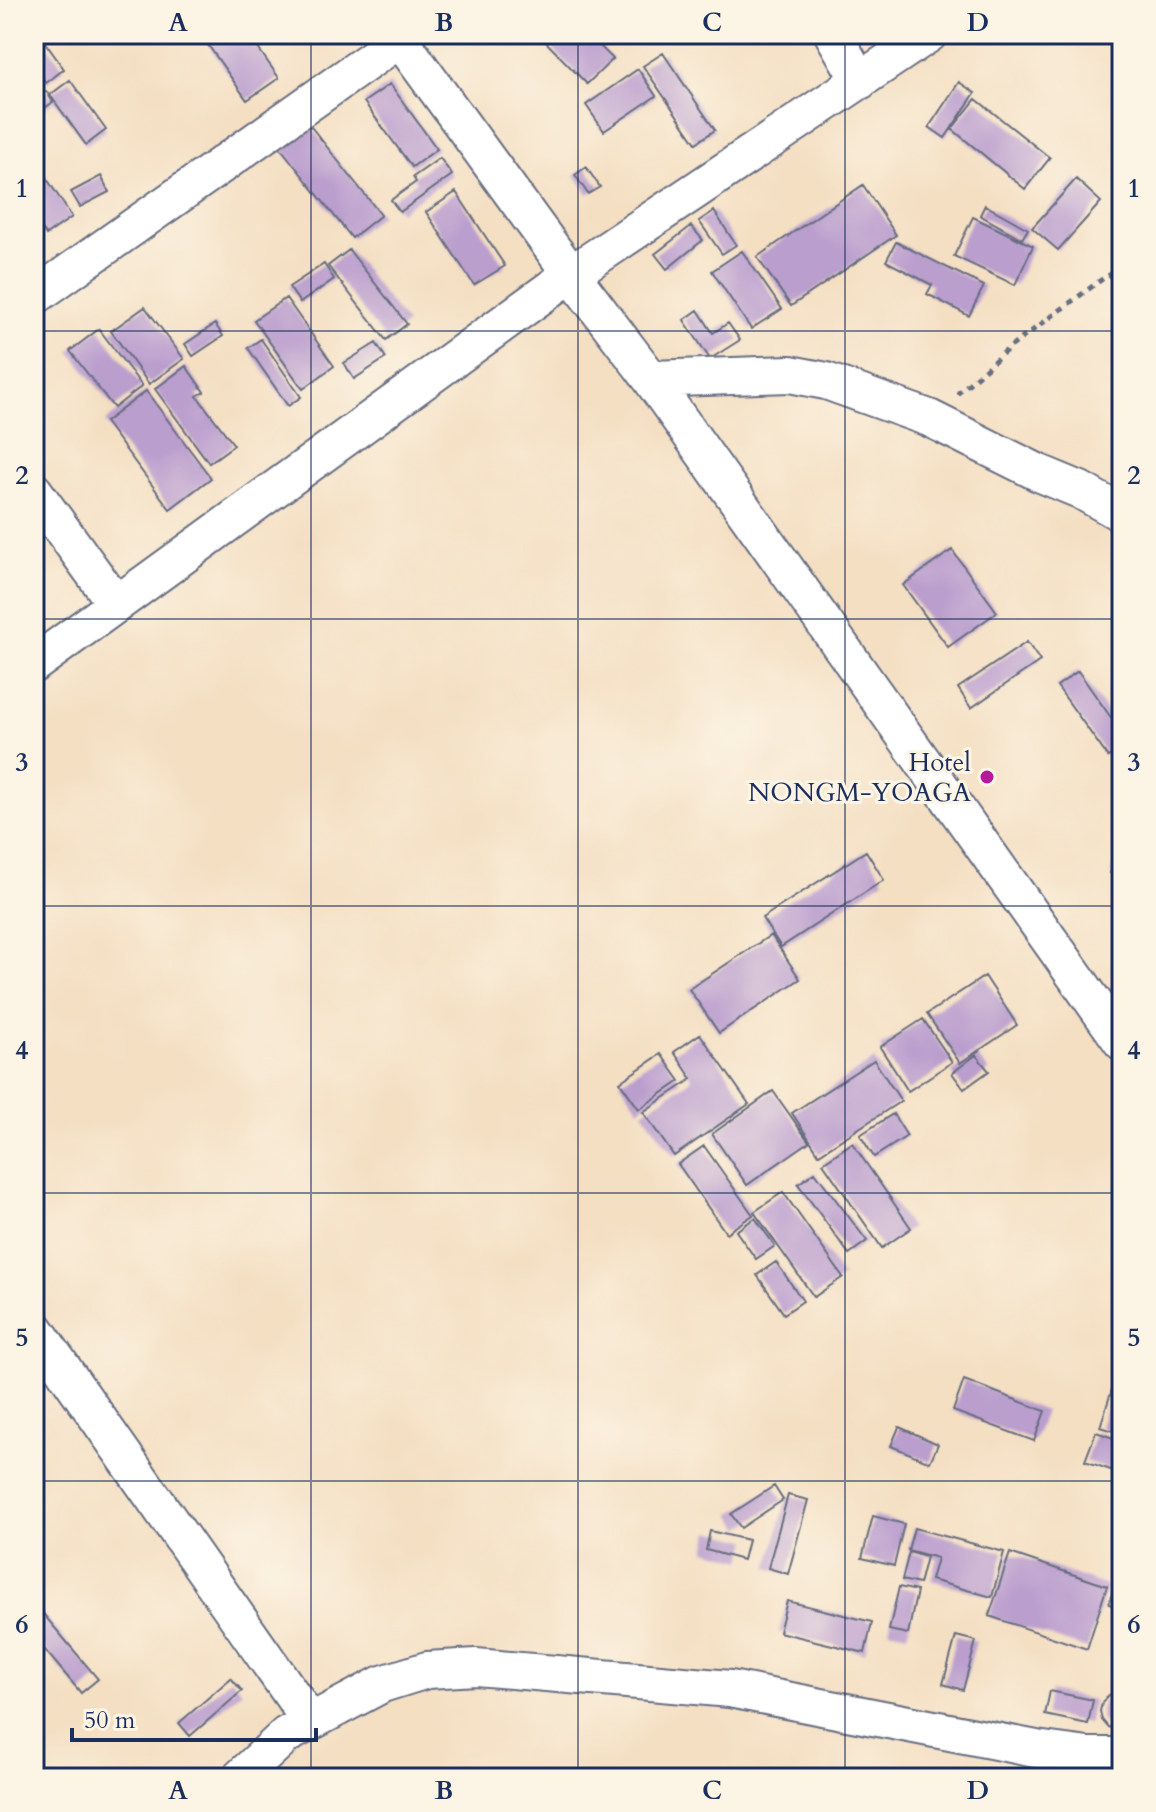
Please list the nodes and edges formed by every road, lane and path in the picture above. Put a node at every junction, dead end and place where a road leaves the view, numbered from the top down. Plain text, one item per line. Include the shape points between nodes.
1 (833, 34) edge
2 (929, 34) edge
3 (398, 37) edge
4 (860, 81) junction
5 (1122, 269) edge
6 (571, 274) junction
7 (34, 297) edge
8 (651, 379) junction
9 (929, 418) junction
10 (34, 491) edge
11 (1122, 514) edge
12 (116, 604) junction
13 (34, 664) edge
14 (1122, 1042) edge
15 (34, 1327) edge
16 (310, 1721) junction
17 (1122, 1756) edge
18 (240, 1778) edge

1 - 4 street
2 - 4 street
3 - 6 street
3 - 7 street
4 - 6 street
5 - 9 path via 1009,348
6 - 8 street
6 - 12 street
8 - 9 street via 790,374 826,381
8 - 14 street
9 - 11 street
10 - 12 street
12 - 13 street
15 - 16 street
16 - 17 street via 382,1684 427,1670 476,1667 730,1689 1036,1749
16 - 18 street via 286,1735

